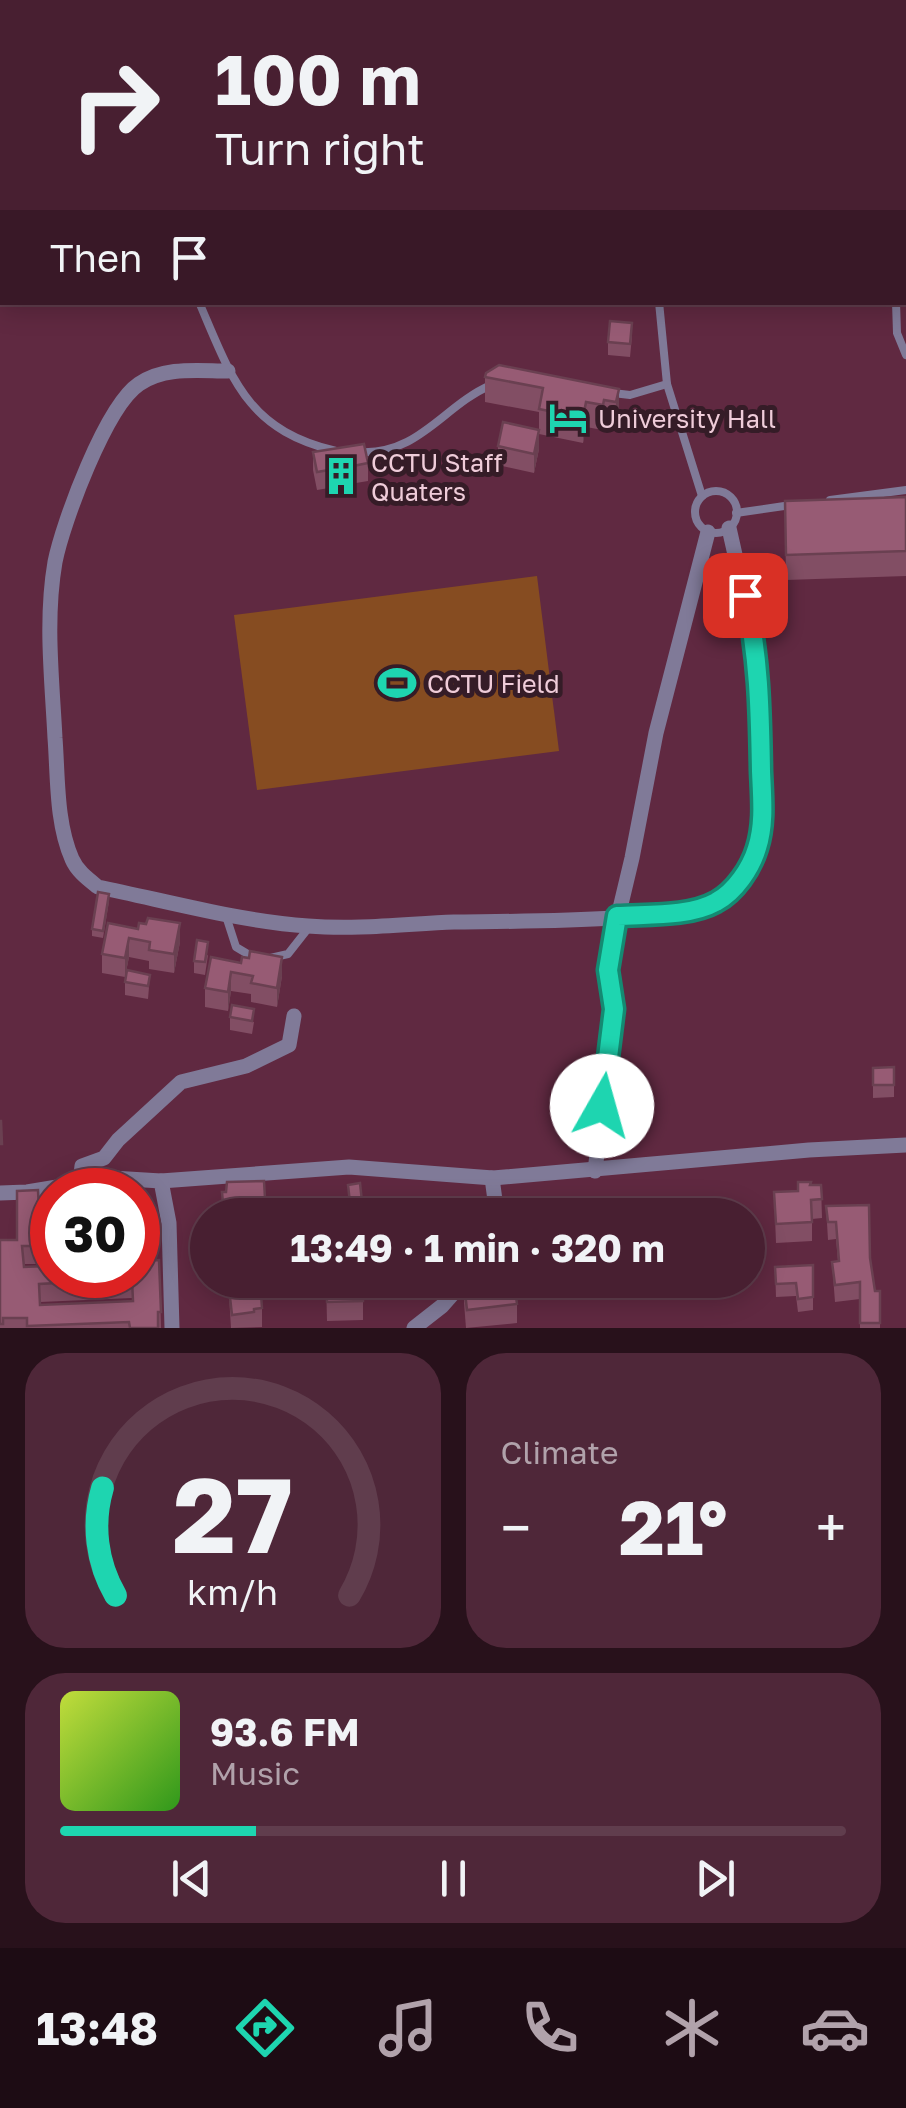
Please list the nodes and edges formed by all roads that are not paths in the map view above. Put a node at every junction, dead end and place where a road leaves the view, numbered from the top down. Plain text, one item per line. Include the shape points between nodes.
1 (201, 305) edge
2 (659, 305) edge
3 (896, 305) edge
4 (906, 355) edge
5 (228, 371) junction
6 (501, 381) edge
7 (667, 384) junction
8 (593, 390) edge
9 (338, 451) edge
10 (358, 452) edge
11 (906, 490) edge
12 (702, 496) junction
13 (812, 503) edge
14 (793, 505) edge
15 (732, 520) junction
16 (708, 532) junction
17 (224, 912) junction
18 (617, 916) junction
19 (310, 926) junction
20 (294, 1016) dead end
21 (906, 1144) edge
22 (82, 1168) edge
23 (595, 1171) junction
24 (492, 1178) junction
25 (161, 1181) joint
26 (30, 1189) edge
27 (0, 1193) edge
28 (495, 1198) edge
29 (449, 1298) edge
30 (172, 1328) edge
31 (414, 1328) edge

1 - 5 lane
2 - 7 lane
3 - 4 lane
5 - 9 lane via 254,411 300,442
5 - 17 street via 173,370 139,383 116,407 56,557 49,628 58,784 72,860 98,887
6 - 10 lane via 419,437 378,453
7 - 8 lane via 630,395
7 - 12 lane
11 - 13 lane
12 - 15 lane via 717,491 731,498
12 - 16 lane via 695,516
14 - 15 lane
15 - 16 lane via 723,532
15 - 18 street via 758,656 757,848 732,890 716,902
16 - 18 street
17 - 19 street
17 - 19 lane via 236,947 266,959 288,954
18 - 19 street
18 - 23 street via 608,970 614,1009
20 - 22 street via 290,1045 246,1066 182,1082 104,1158
21 - 23 street
23 - 24 street
24 - 25 street via 350,1167
24 - 28 street
25 - 30 street
26 - 27 street
29 - 31 street

